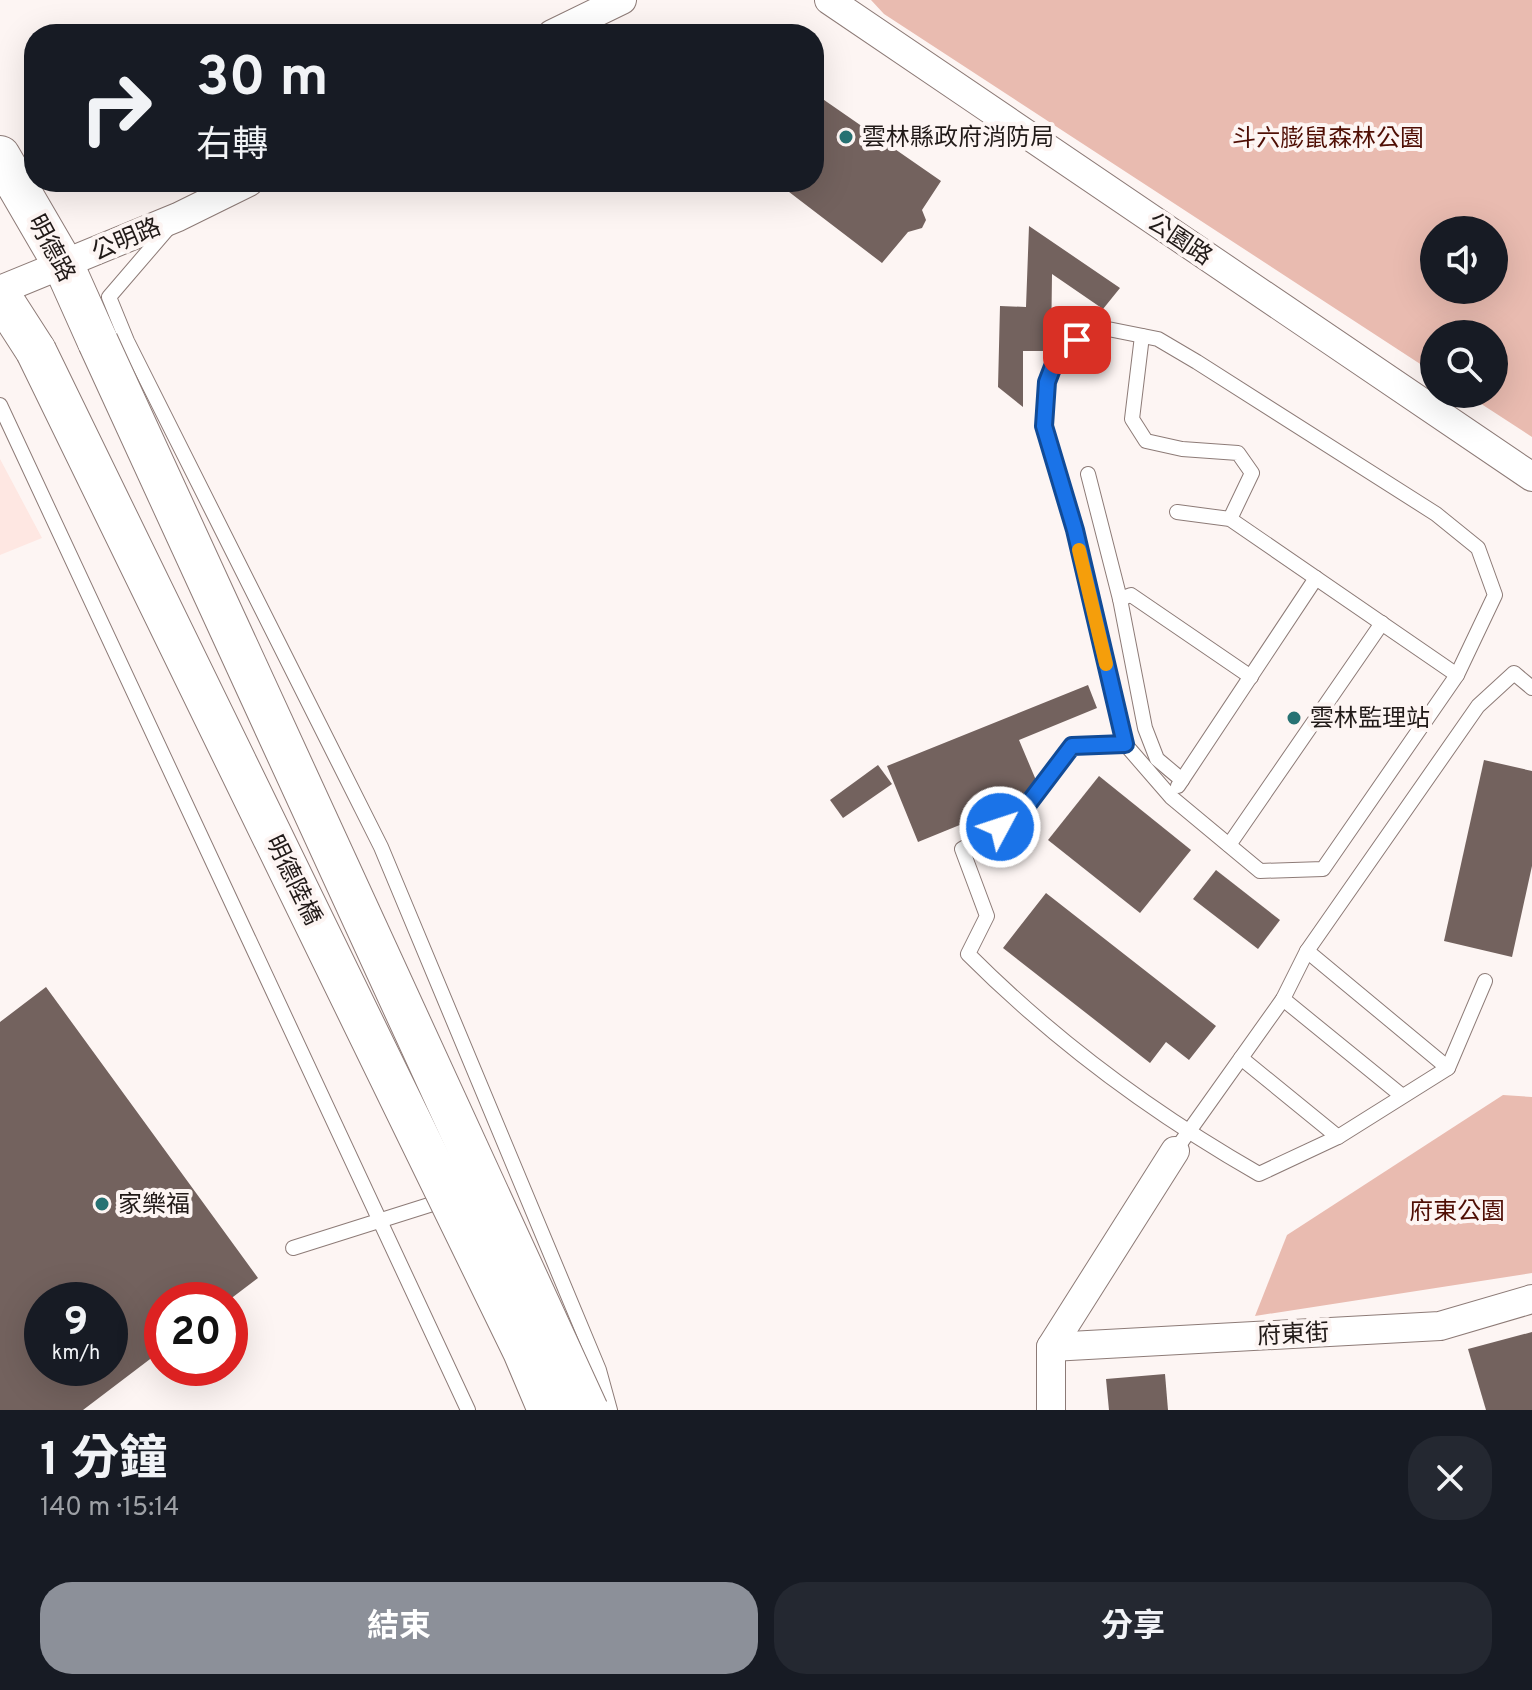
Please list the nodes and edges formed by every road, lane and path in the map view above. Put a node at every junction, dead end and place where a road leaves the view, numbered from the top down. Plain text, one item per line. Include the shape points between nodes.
1 (622, 0) edge
2 (829, 0) edge
3 (573, 24) edge
4 (0, 156) edge
5 (229, 192) edge
6 (178, 217) junction
7 (64, 266) junction
8 (0, 292) edge
9 (1142, 336) junction
10 (98, 342) joint
11 (0, 405) edge
12 (1088, 474) dead end
13 (1532, 477) edge
14 (1177, 512) dead end
15 (1230, 519) junction
16 (1316, 578) junction
17 (1120, 599) junction
18 (1382, 623) junction
19 (1457, 675) junction
20 (1251, 677) junction
21 (1532, 688) edge
22 (1125, 744) junction
23 (1182, 780) junction
24 (1171, 797) junction
25 (1229, 845) junction
26 (1307, 951) junction
27 (1485, 981) dead end
28 (1283, 999) junction
29 (1241, 1058) junction
30 (1448, 1068) junction
31 (1401, 1095) junction
32 (1338, 1137) junction
33 (1181, 1142) junction
34 (518, 1178) junction
35 (379, 1219) junction
36 (293, 1248) dead end
37 (1532, 1299) edge
38 (1051, 1347) junction
39 (468, 1410) edge
40 (548, 1410) edge
41 (588, 1410) edge
42 (610, 1410) edge
43 (1051, 1410) edge

1 - 3 street
2 - 13 street, 公園路
4 - 7 main road, 明德路
5 - 6 street, 公明路
6 - 7 street, 公明路
6 - 34 lane via 109,297 381,847
7 - 8 street, 公明路
7 - 10 main road, 明德路
8 - 40 main road, 明德陸橋, bridge via 36,351
9 - 15 lane via 1132,419 1146,441 1238,453 1252,473
9 - 19 lane via 1158,339 1210,370 1436,514 1478,548 1495,595
9 - 22 lane via 1103,328 1057,356 1047,382 1044,426 1075,530
10 - 41 main road, 明德陸橋, bridge
11 - 35 lane
12 - 17 lane
14 - 15 lane
15 - 16 lane
16 - 18 lane
16 - 20 lane
17 - 20 lane via 1131,595
17 - 23 lane via 1145,728 1157,759
18 - 19 lane
18 - 25 lane
19 - 25 lane via 1323,869 1260,871
20 - 23 lane
21 - 26 lane via 1514,673 1478,706
22 - 24 lane
22 - 33 lane via 1072,746 1019,816 962,849 987,916 968,954 1017,1004
23 - 24 lane
24 - 25 lane
26 - 28 lane
26 - 30 lane
27 - 30 lane
28 - 29 lane
28 - 31 lane
29 - 32 lane
29 - 33 lane
30 - 31 lane
31 - 32 lane
32 - 33 lane via 1259,1174
33 - 38 street
34 - 35 lane
34 - 42 lane via 599,1370
35 - 36 lane
35 - 39 lane
37 - 38 street, 府東街 via 1440,1326
38 - 43 street

